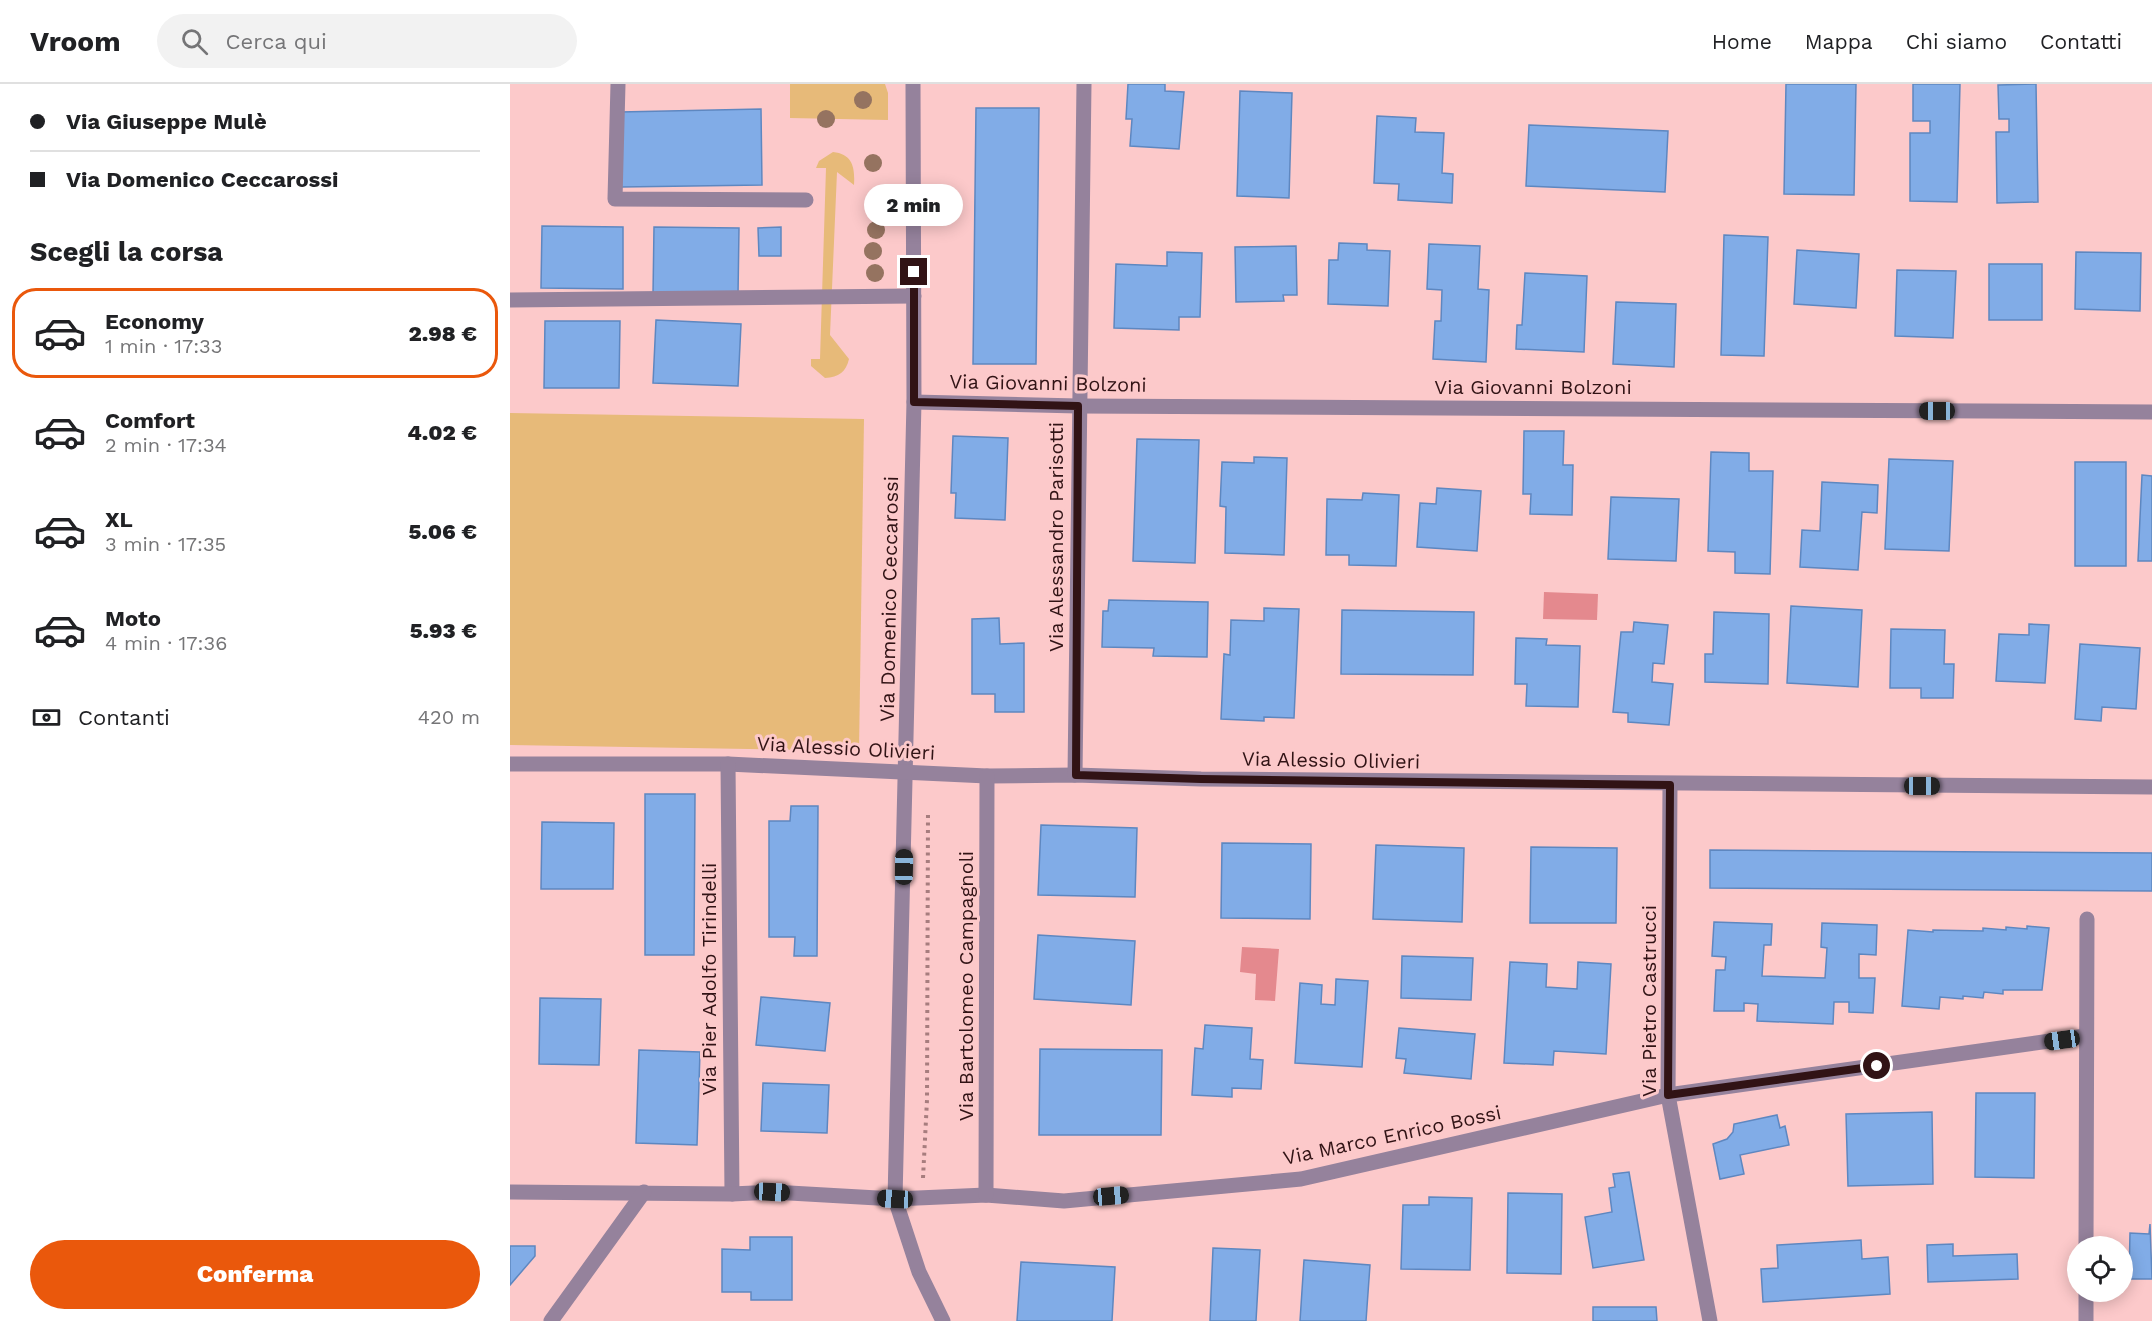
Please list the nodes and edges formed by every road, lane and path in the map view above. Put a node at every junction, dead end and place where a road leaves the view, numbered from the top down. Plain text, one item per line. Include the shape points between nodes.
1 (618, 84) edge
2 (913, 84) edge
3 (1084, 84) edge
4 (806, 200) dead end
5 (914, 296) junction
6 (510, 300) edge
7 (914, 402) junction
8 (1078, 406) junction
9 (2152, 412) edge
10 (510, 764) edge
11 (728, 764) junction
12 (906, 772) junction
13 (1076, 775) junction
14 (987, 776) junction
15 (1670, 785) junction
16 (2152, 787) edge
17 (2087, 919) dead end
18 (2085, 1036) junction
19 (1668, 1095) junction
20 (510, 1192) edge
21 (644, 1192) junction
22 (732, 1194) junction
23 (987, 1195) junction
24 (895, 1199) junction
25 (2086, 1236) edge
26 (2086, 1302) edge
27 (551, 1321) edge
28 (943, 1321) edge
29 (1710, 1321) edge
30 (2086, 1321) edge

1 - 4 street via 615,199
2 - 5 street, Via Domenico Ceccarossi
3 - 8 street, Via Alessandro Parisotti
5 - 6 street
5 - 7 street, Via Domenico Ceccarossi
7 - 8 street, Via Giovanni Bolzoni
7 - 12 street, Via Domenico Ceccarossi
8 - 9 street, Via Giovanni Bolzoni
8 - 13 street, Via Alessandro Parisotti
10 - 11 street, Via Alessio Olivieri
11 - 12 street, Via Alessio Olivieri
11 - 22 street, Via Pier Adolfo Tirindelli
12 - 14 street, Via Alessio Olivieri
12 - 24 street, Via Domenico Ceccarossi
13 - 14 street, Via Alessio Olivieri
13 - 15 street, Via Alessio Olivieri
14 - 23 street, Via Bartolomeo Campagnoli
15 - 16 street, Via Alessio Olivieri
15 - 19 street, Via Pietro Castrucci
17 - 18 street
18 - 19 street, Via Marco Enrico Bossi
18 - 25 street
19 - 23 street, Via Marco Enrico Bossi via 1301,1179 1064,1201
19 - 29 street, Via Pietro Castrucci
20 - 21 street, Via Marco Enrico Bossi
21 - 22 street, Via Marco Enrico Bossi
21 - 27 street
22 - 24 street, Via Marco Enrico Bossi via 772,1192
23 - 24 street, Via Marco Enrico Bossi
24 - 28 street, Via Domenico Ceccarossi via 919,1272
26 - 30 street

